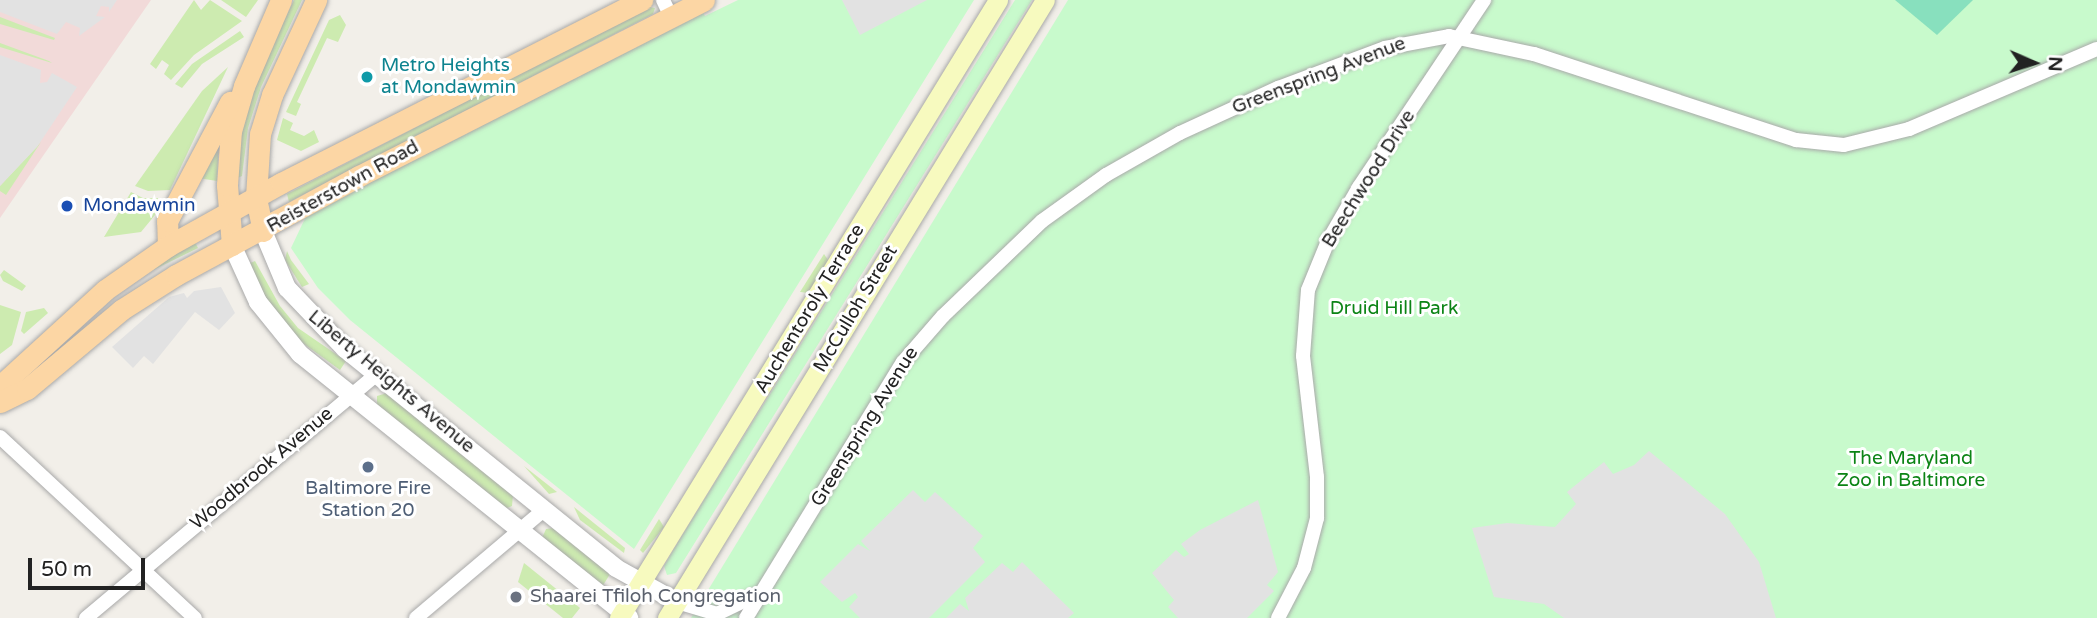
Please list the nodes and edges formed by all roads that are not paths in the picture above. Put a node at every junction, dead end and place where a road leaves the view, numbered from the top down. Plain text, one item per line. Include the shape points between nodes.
1 (281, 0) edge
2 (316, 0) edge
3 (642, 0) edge
4 (704, 0) edge
5 (998, 0) edge
6 (1045, 0) edge
7 (1484, 0) edge
8 (667, 8) edge
9 (1461, 37) junction
10 (263, 38) junction
11 (2097, 49) edge
12 (256, 197) junction
13 (228, 211) junction
14 (263, 231) junction
15 (232, 245) junction
16 (168, 246) junction
17 (376, 375) junction
18 (0, 386) edge
19 (349, 395) junction
20 (0, 402) edge
21 (0, 437) edge
22 (544, 510) junction
23 (519, 531) junction
24 (144, 570) junction
25 (642, 584) junction
26 (765, 588) junction
27 (672, 610) edge
28 (624, 616) edge
29 (86, 618) edge
30 (195, 618) edge
31 (416, 618) edge
32 (746, 618) edge
33 (1278, 618) edge

1 - 10 main road, Liberty Heights Avenue
2 - 12 main road, Liberty Heights Avenue via 264,117
3 - 12 main road, Reisterstown Road
4 - 8 main road, Reisterstown Road
5 - 25 main road, Auchentoroly Terrace
6 - 27 main road, McCulloh Street
7 - 9 street, Beechwood Drive
8 - 14 main road, Reisterstown Road
9 - 11 street, Greenspring Avenue via 1534,54 1796,140 1844,145 1909,129
9 - 26 street, Greenspring Avenue via 1426,37 1385,48 1232,108 1106,175 1042,221 943,316 903,362
9 - 33 street, Beechwood Drive via 1359,187 1328,241 1308,290 1303,356 1317,477 1317,518 1304,568
10 - 13 main road, Liberty Heights Avenue via 231,131
10 - 16 main road via 167,221
12 - 13 main road, Reisterstown Road
12 - 14 main road, Liberty Heights Avenue
13 - 15 main road, Liberty Heights Avenue
13 - 16 main road, Reisterstown Road
14 - 15 main road, Reisterstown Road
14 - 17 street, Liberty Heights Avenue via 279,273 298,302
15 - 19 street, Liberty Heights Avenue via 269,319
15 - 20 main road, Reisterstown Road via 151,290 27,389
16 - 18 main road, Reisterstown Road via 105,290
17 - 19 street, Woodbrook Avenue
17 - 22 street, Liberty Heights Avenue
19 - 23 street, Liberty Heights Avenue
19 - 24 street, Woodbrook Avenue
21 - 24 street
22 - 23 street
22 - 25 street, Liberty Heights Avenue
23 - 28 street, Liberty Heights Avenue
23 - 31 street
24 - 29 street, Woodbrook Avenue
24 - 30 street
25 - 27 street, Liberty Heights Avenue
25 - 28 main road, Auchentoroly Terrace
26 - 27 street, Greenspring Avenue via 725,613
26 - 32 street, Greenspring Avenue

